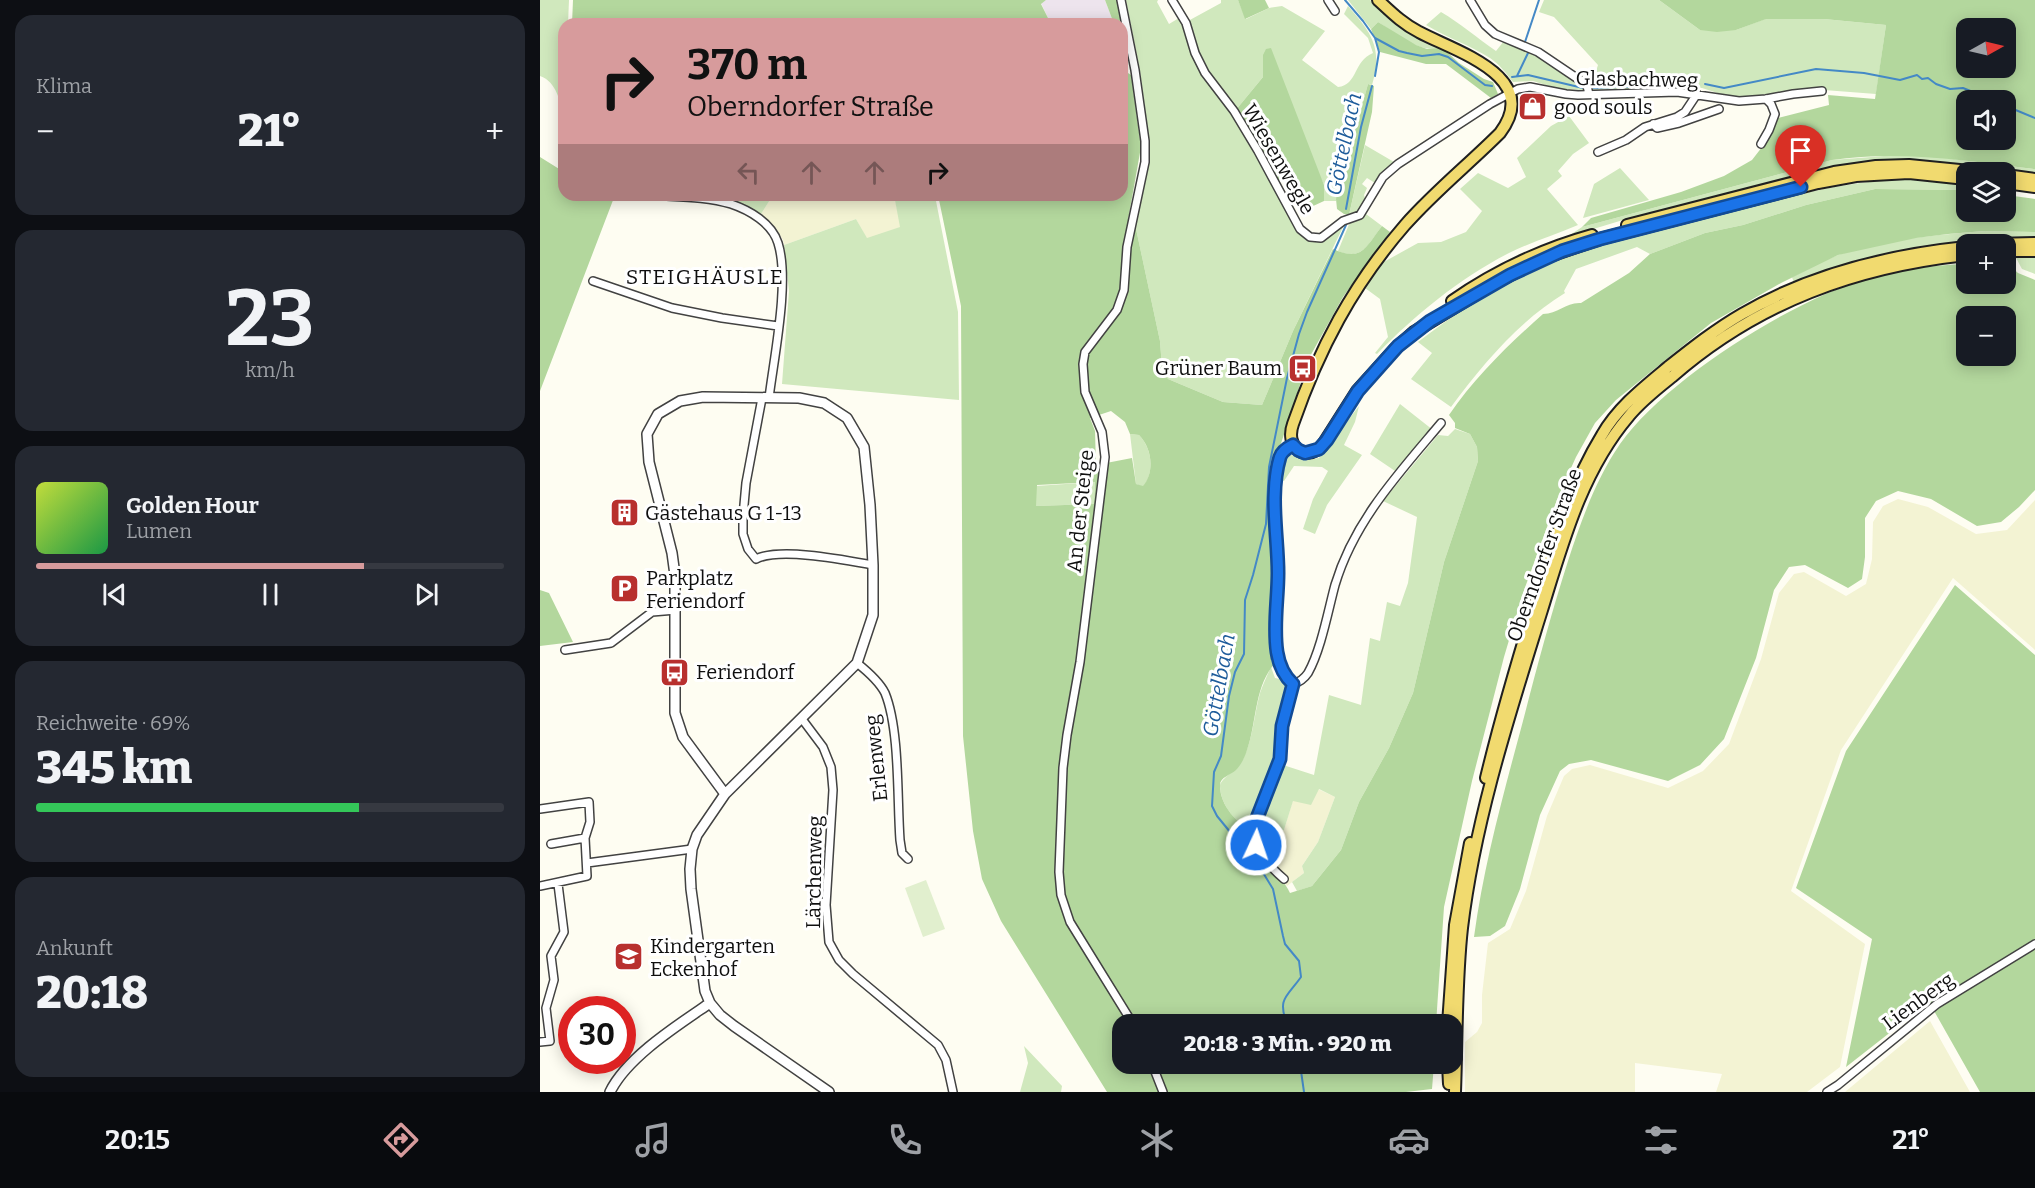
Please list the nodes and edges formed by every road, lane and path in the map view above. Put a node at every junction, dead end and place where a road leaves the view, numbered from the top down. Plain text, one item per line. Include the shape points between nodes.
1 (1121, 0) edge
2 (1172, 0) edge
3 (1328, 0) edge
4 (1378, 0) edge
5 (1385, 0) edge
6 (1470, 0) edge
7 (1335, 11) dead end
8 (1394, 15) junction
9 (1125, 18) edge
10 (1128, 35) edge
11 (1822, 92) dead end
12 (1509, 93) junction
13 (1589, 94) junction
14 (1697, 94) junction
15 (1766, 99) junction
16 (1719, 109) dead end
17 (1653, 124) junction
18 (1761, 144) dead end
19 (1598, 152) dead end
20 (1956, 170) edge
21 (2016, 176) edge
22 (1956, 178) edge
23 (2035, 179) edge
24 (2016, 184) edge
25 (2035, 187) edge
26 (708, 201) edge
27 (2016, 243) edge
28 (2035, 243) edge
29 (1956, 248) edge
30 (2016, 251) edge
31 (2035, 251) edge
32 (1956, 256) edge
33 (593, 281) dead end
34 (1430, 321) junction
35 (778, 326) junction
36 (766, 398) junction
37 (1441, 423) dead end
38 (1293, 445) junction
39 (873, 565) junction
40 (676, 610) junction
41 (565, 650) dead end
42 (856, 663) junction
43 (1293, 684) junction
44 (802, 719) junction
45 (725, 794) junction
46 (540, 810) edge
47 (585, 838) junction
48 (551, 844) dead end
49 (692, 849) junction
50 (908, 859) dead end
51 (587, 863) junction
52 (1284, 879) dead end
53 (558, 884) junction
54 (540, 886) edge
55 (2035, 944) edge
56 (710, 1003) junction
57 (1127, 1014) edge
58 (1449, 1014) edge
59 (540, 1042) edge
60 (1156, 1074) edge
61 (1448, 1074) edge
62 (610, 1092) edge
63 (829, 1092) edge
64 (953, 1092) edge
65 (1163, 1092) edge
66 (1449, 1092) edge
67 (1455, 1092) edge
68 (1827, 1092) edge

1 - 9 street, An der Steige
2 - 12 street, Wiesenwegle via 1186,23 1205,73 1234,111 1300,229 1310,237 1321,238 1343,221 1360,215 1383,177 1398,164
3 - 7 street
4 - 8 main road
5 - 8 street
6 - 13 street via 1495,34 1538,52 1584,83
8 - 12 main road via 1489,67
10 - 57 street, An der Steige via 1145,162 1118,310 1085,352 1083,364 1085,392 1102,432 1105,457 1064,757 1059,872 1070,922
11 - 15 street, Glasbachweg
12 - 13 street, Glasbachweg via 1530,87
12 - 38 main road via 1511,112 1505,127 1405,225 1346,304 1304,391 1292,428
13 - 14 street, Glasbachweg
14 - 15 street, Glasbachweg via 1739,101
14 - 17 street via 1685,112
15 - 18 street via 1775,114
16 - 17 street via 1679,123 1657,128
17 - 19 street
20 - 34 main road via 1909,165 1834,172 1574,240 1507,267 1464,292
21 - 23 main road
22 - 34 main road via 1909,173 1856,176 1600,239 1544,258
24 - 25 main road
26 - 35 street via 728,203 755,215 773,231 781,255
27 - 28 main road
29 - 58 main road, Oberndorfer Straße via 1903,255 1839,272 1744,313 1714,331 1653,379 1621,408 1602,433 1568,505 1498,729 1458,898
30 - 31 main road
32 - 67 main road, Oberndorfer Straße via 1848,278 1752,319 1666,381 1630,415 1593,469 1558,558 1509,718 1477,844 1462,926
33 - 35 street via 672,308
34 - 38 main road via 1395,349 1358,391 1319,449 1305,453
35 - 36 street
36 - 39 street via 799,398 824,404 847,418 864,447
36 - 39 street via 746,483 743,534 748,549 756,559 770,554
36 - 40 street via 703,397 680,401 658,414 647,434 649,462 672,553
37 - 43 street via 1375,503 1353,540 1308,672
38 - 43 street via 1281,456 1276,487 1275,632 1281,667
39 - 42 street via 873,615
40 - 41 street via 652,612 611,643
40 - 45 street via 675,713 683,737
42 - 44 street
42 - 50 street, Erlenweg via 884,691 890,712 900,840 902,853
43 - 52 street via 1282,726 1280,759 1255,827 1261,855
44 - 45 street
44 - 64 street, Lärchenweg via 823,747 831,767 826,905 829,942 853,974 938,1045 946,1060
45 - 49 street
46 - 47 street via 589,802 590,822
47 - 48 street
47 - 51 street
49 - 51 street
49 - 56 street via 696,931 702,978
51 - 53 street via 587,876
53 - 54 street
53 - 59 street via 564,932 550,956 554,980 546,1008 550,1041
55 - 68 street, Lienberg via 1937,1004
56 - 62 street via 625,1068
56 - 63 street via 734,1026
60 - 65 street
61 - 66 main road

